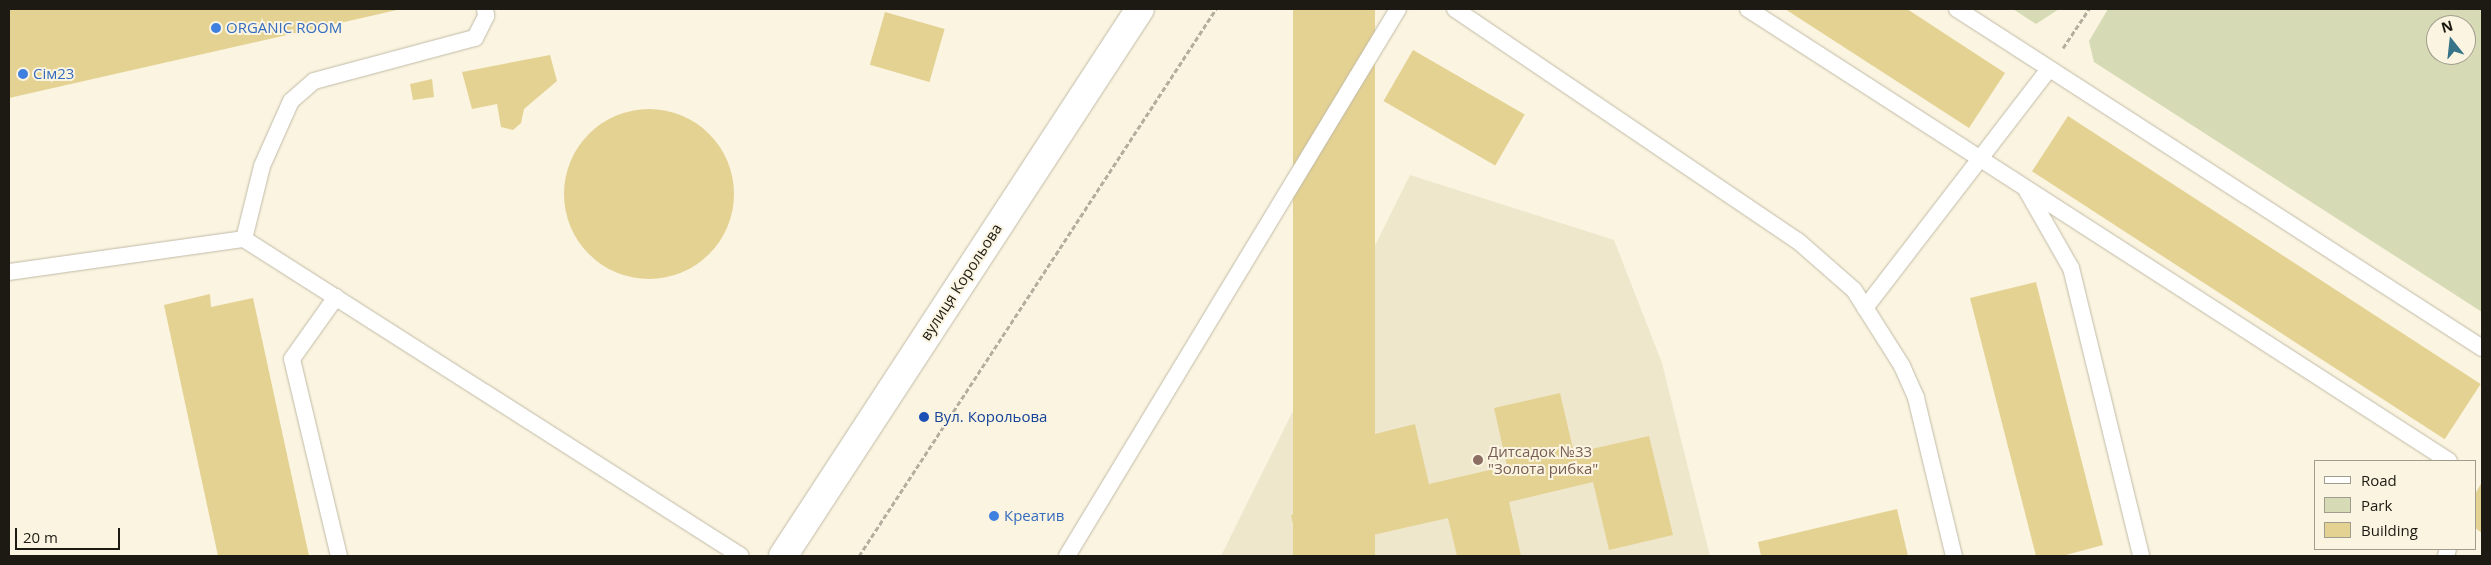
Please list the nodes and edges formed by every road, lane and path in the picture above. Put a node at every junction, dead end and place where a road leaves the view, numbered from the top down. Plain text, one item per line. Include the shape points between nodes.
1 (485, 9) edge
2 (1140, 9) edge
3 (1216, 9) edge
4 (1398, 9) edge
5 (1455, 9) edge
6 (1748, 9) edge
7 (1957, 9) edge
8 (2089, 9) edge
9 (2049, 69) junction
10 (1978, 158) junction
11 (2025, 188) junction
12 (244, 239) junction
13 (9, 272) edge
14 (336, 297) junction
15 (1866, 308) junction
16 (2482, 348) edge
17 (2446, 460) edge
18 (339, 556) edge
19 (741, 556) edge
20 (783, 556) edge
21 (859, 556) edge
22 (1067, 556) edge
23 (1954, 556) edge
24 (2141, 556) edge

1 - 12 lane via 486,16 475,38 314,81 291,101 262,166
2 - 20 street, вулиця Корольова
3 - 21 path
4 - 22 lane
5 - 15 lane via 1798,241 1854,290
6 - 10 lane
7 - 9 lane
8 - 9 path
9 - 10 lane
9 - 16 lane
10 - 11 lane
10 - 15 lane
11 - 17 lane
11 - 24 lane via 2071,268
12 - 13 lane
12 - 14 lane
14 - 18 lane via 292,359
14 - 19 lane
15 - 23 lane via 1916,398

